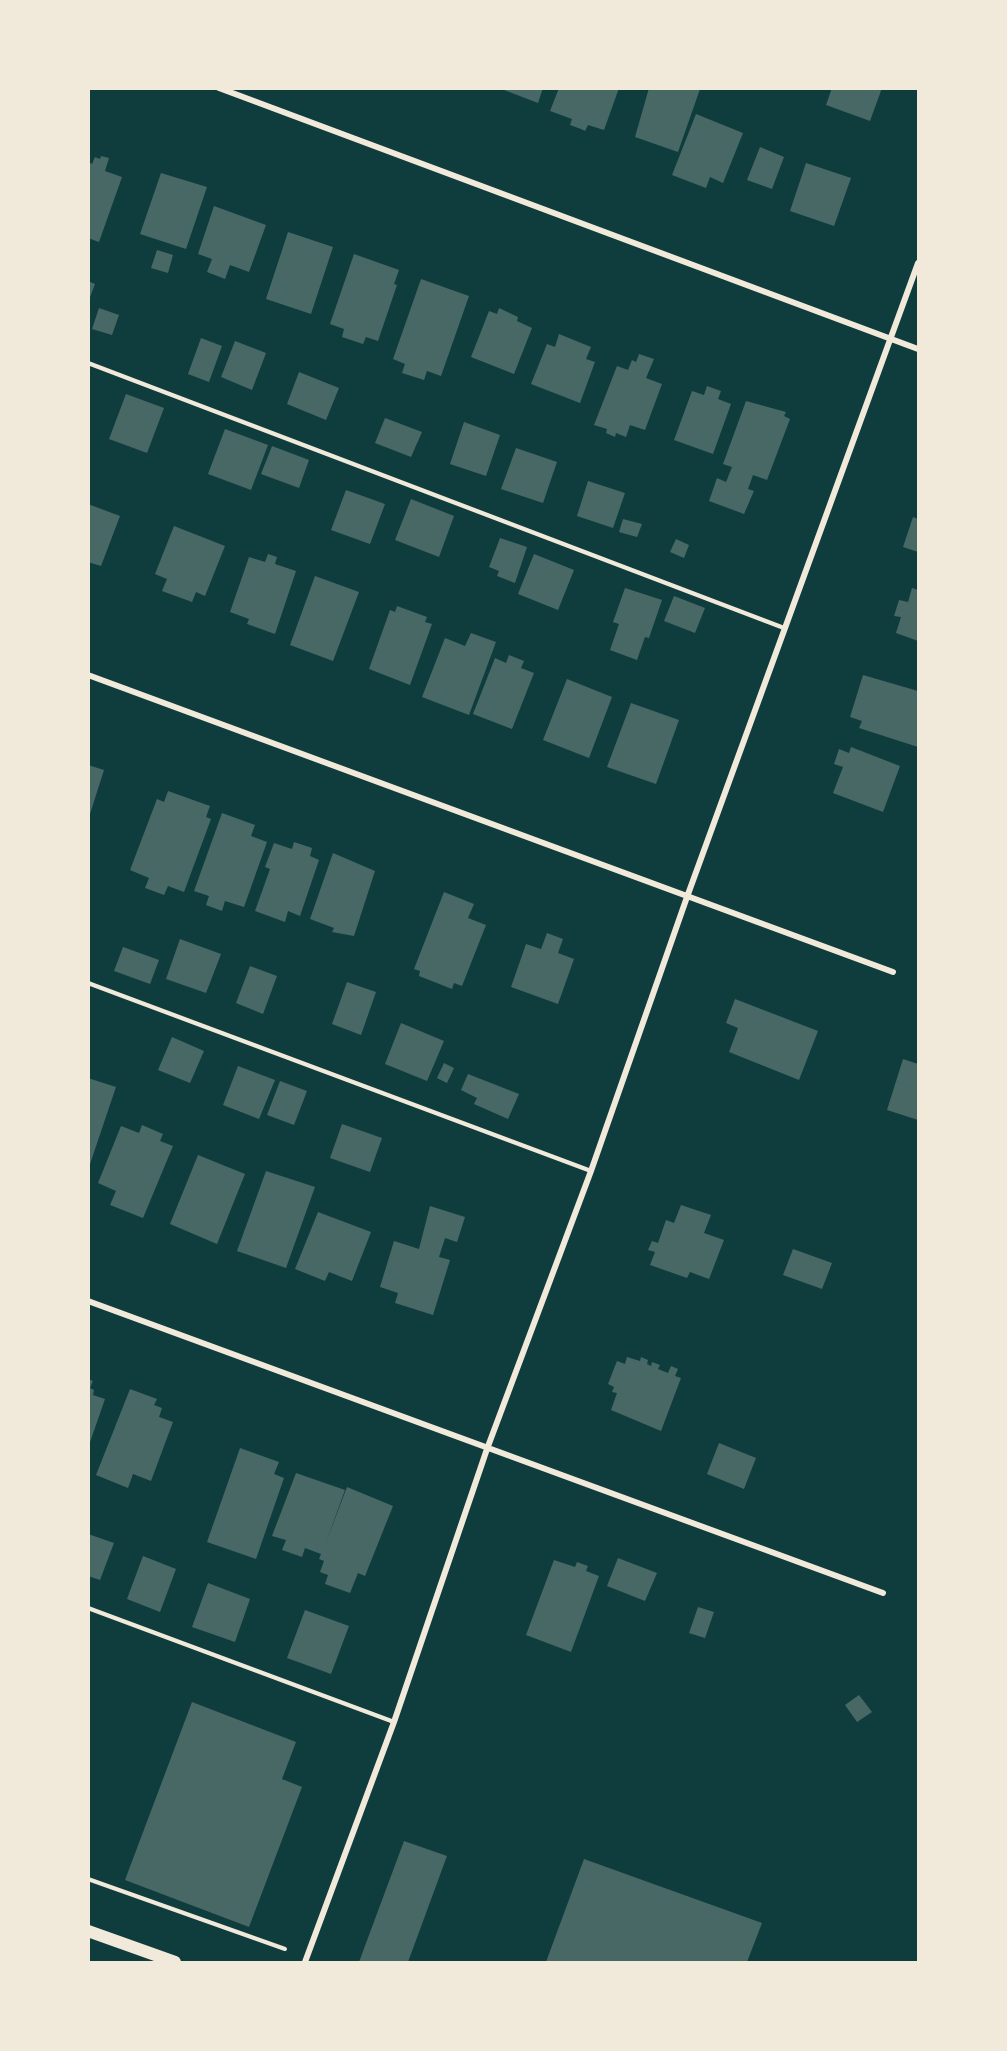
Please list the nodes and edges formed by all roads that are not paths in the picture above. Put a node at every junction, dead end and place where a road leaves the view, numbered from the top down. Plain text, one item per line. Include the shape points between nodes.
1 (219, 88) edge
2 (918, 263) edge
3 (890, 338) junction
4 (918, 349) edge
5 (88, 363) edge
6 (784, 628) junction
7 (88, 675) edge
8 (687, 897) junction
9 (893, 972) dead end
10 (88, 983) edge
11 (591, 1171) junction
12 (88, 1301) edge
13 (487, 1449) junction
14 (882, 1593) dead end
15 (88, 1608) edge
16 (394, 1722) junction
17 (88, 1931) edge
18 (306, 1960) edge
19 (175, 1962) edge

1 - 3 street
2 - 3 street
3 - 4 street
3 - 6 street
5 - 6 lane
6 - 8 street
7 - 8 street
8 - 9 street
8 - 11 street
10 - 11 lane
11 - 13 street
12 - 13 street
13 - 14 street
13 - 16 street
15 - 16 lane
16 - 18 street
17 - 19 main road

